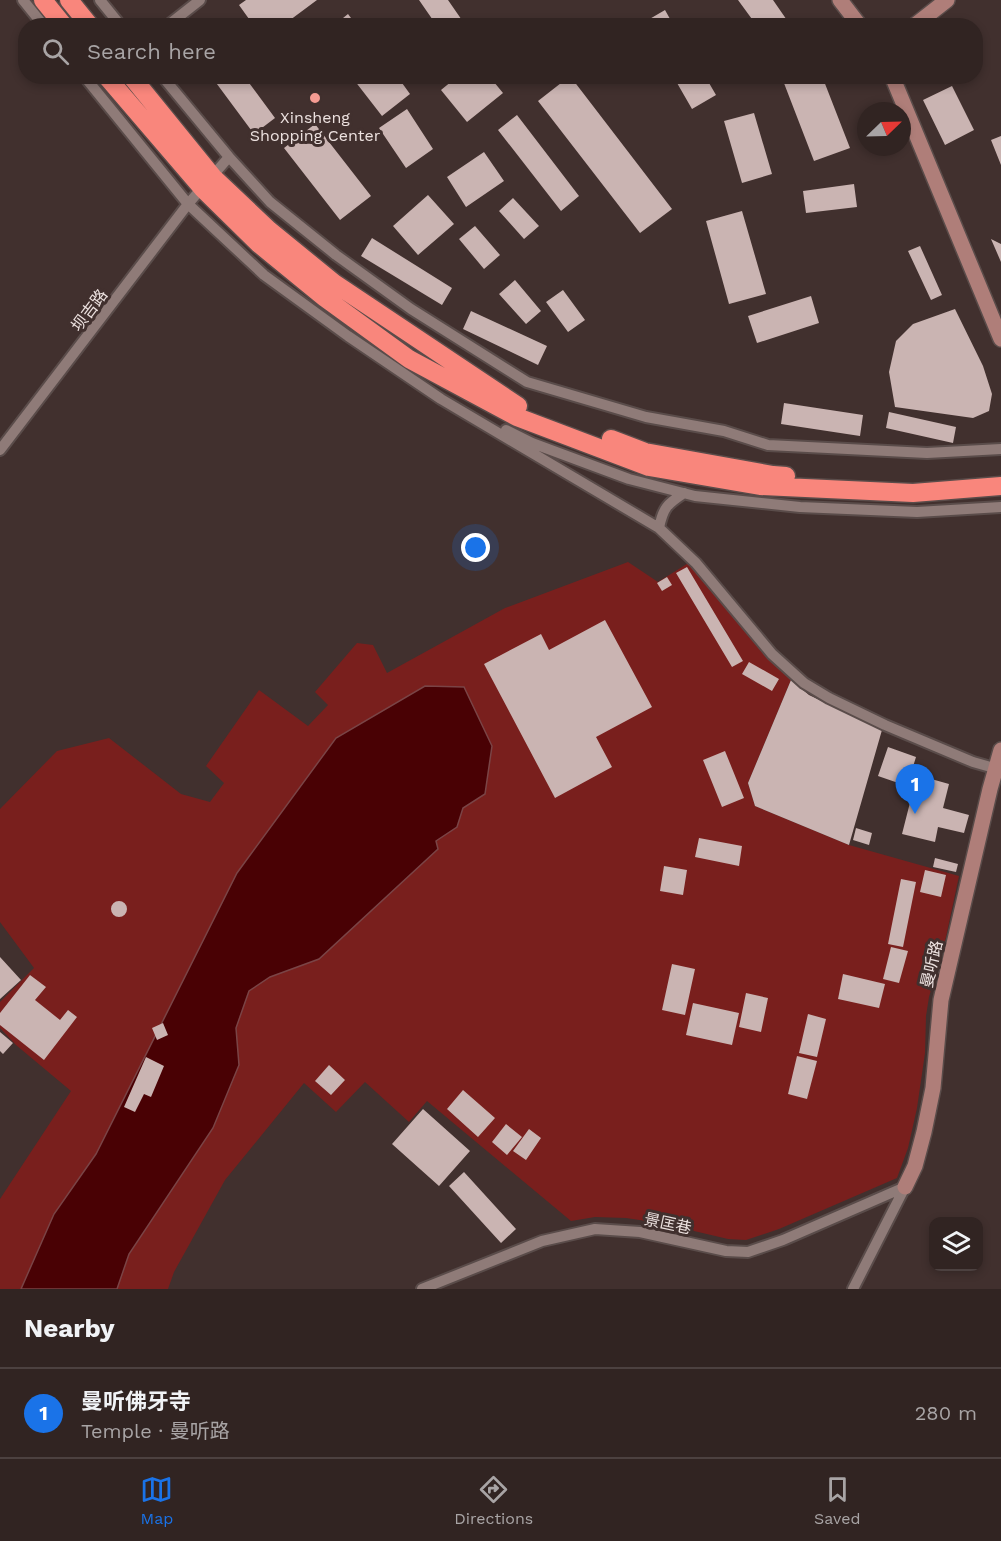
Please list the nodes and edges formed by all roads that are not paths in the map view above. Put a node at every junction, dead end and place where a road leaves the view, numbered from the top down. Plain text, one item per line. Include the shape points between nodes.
1 (23, 0) edge
2 (43, 0) edge
3 (69, 0) edge
4 (100, 0) edge
5 (200, 0) edge
6 (840, 0) edge
7 (947, 0) edge
8 (38, 18) edge
9 (58, 18) edge
10 (84, 18) edge
11 (115, 18) edge
12 (177, 18) edge
13 (854, 18) edge
14 (924, 18) edge
15 (90, 84) edge
16 (114, 84) edge
17 (137, 84) edge
18 (169, 84) edge
19 (895, 84) edge
20 (229, 157) junction
21 (207, 182) junction
22 (188, 204) junction
23 (1001, 339) edge
24 (452, 382) junction
25 (441, 399) junction
26 (1001, 449) edge
27 (0, 450) edge
28 (1001, 475) edge
29 (1001, 486) edge
30 (684, 493) junction
31 (1001, 507) edge
32 (659, 528) junction
33 (1001, 750) edge
34 (998, 769) edge
35 (905, 1187) junction
36 (422, 1289) edge
37 (853, 1289) edge

1 - 8 street
2 - 9 highway
3 - 10 highway
4 - 11 street
5 - 12 street
6 - 13 street
7 - 14 street
15 - 22 street
16 - 21 highway
17 - 21 highway
18 - 20 street
19 - 23 street
20 - 21 street, 坝吉路
20 - 26 street via 270,202 336,255 411,309 527,382 646,417 724,430 768,445 927,453
21 - 22 street, 坝吉路
21 - 24 highway via 259,244 325,298 409,359
21 - 28 highway via 334,283 518,406 645,452 773,476 904,481
22 - 25 street via 264,274
22 - 27 street, 坝吉路
24 - 25 street
24 - 29 highway via 517,417 649,467 760,486 913,493
25 - 30 street via 532,443 629,479
25 - 32 street
30 - 31 street via 800,507 917,512
30 - 32 street via 669,502
32 - 34 street via 696,563 772,654 804,683 885,725
33 - 34 street, 曼听路
34 - 35 street, 曼听路 via 941,1000 933,1088 924,1132
35 - 36 street, 景匡巷 via 748,1252 726,1251 640,1232 596,1229 542,1241
35 - 37 street

